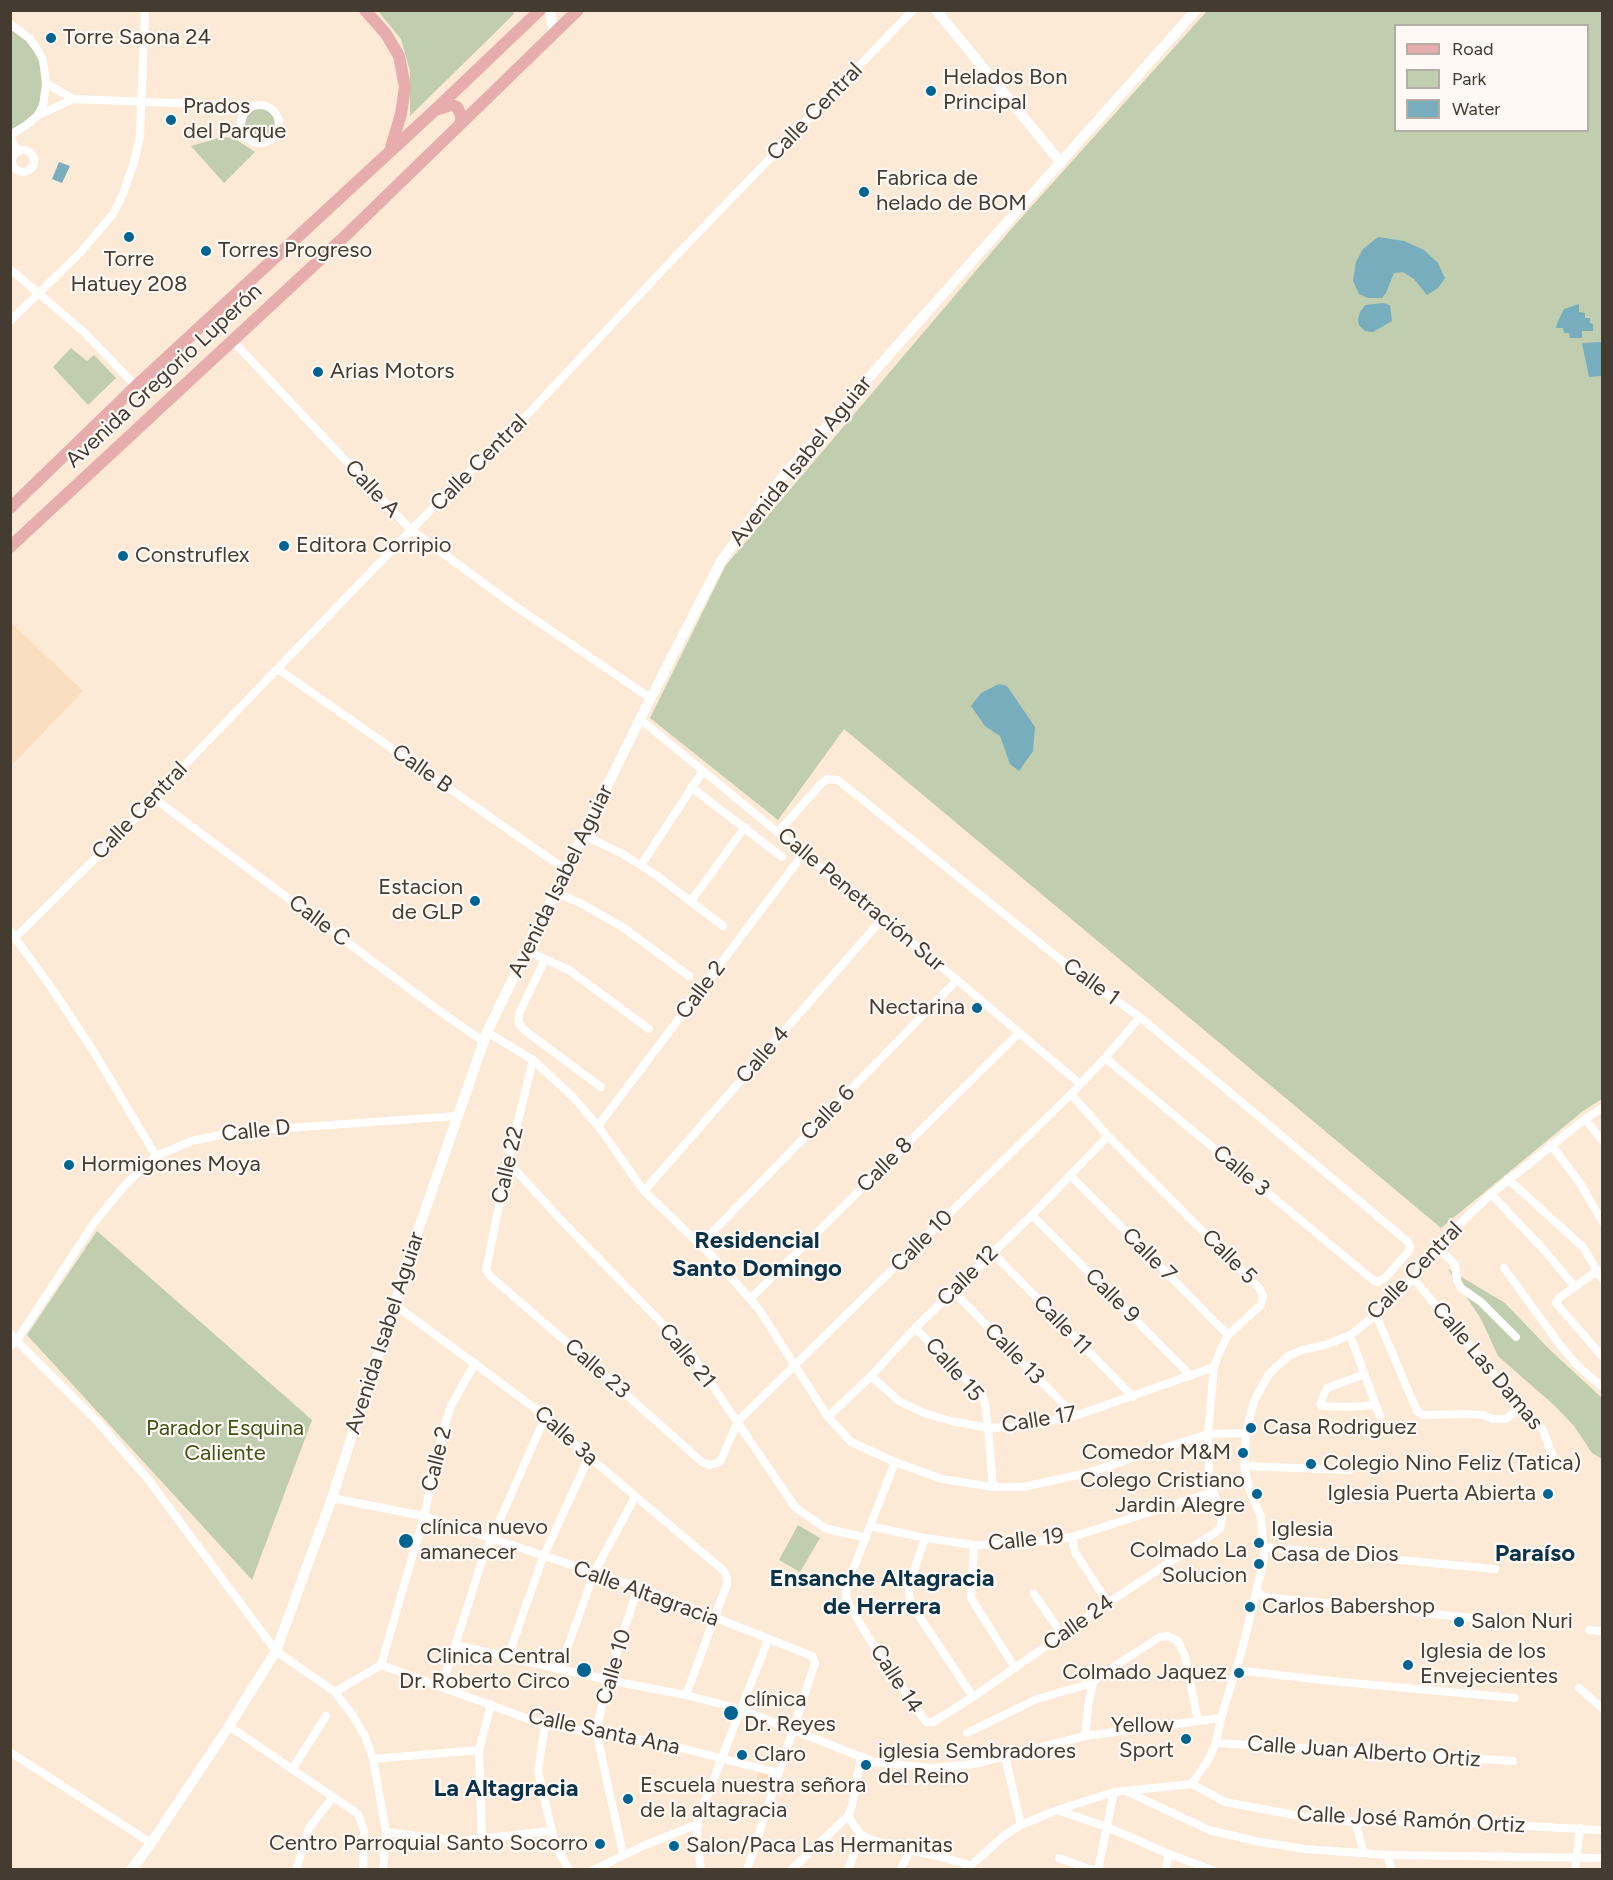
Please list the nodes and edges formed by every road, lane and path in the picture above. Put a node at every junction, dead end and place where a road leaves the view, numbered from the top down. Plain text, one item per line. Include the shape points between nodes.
1 (145, 10) edge
2 (365, 10) edge
3 (540, 10) edge
4 (550, 10) edge
5 (578, 10) edge
6 (913, 10) edge
7 (936, 10) edge
8 (1196, 10) edge
9 (10, 24) edge
10 (554, 34) junction
11 (46, 83) junction
12 (73, 99) junction
13 (141, 101) junction
14 (434, 111) junction
15 (244, 112) junction
16 (37, 116) junction
17 (456, 129) junction
18 (10, 136) edge
19 (391, 150) junction
20 (18, 151) dead end
21 (1061, 163) junction
22 (10, 269) edge
23 (39, 293) junction
24 (10, 321) edge
25 (232, 340) junction
26 (136, 386) junction
27 (10, 508) edge
28 (411, 531) junction
29 (10, 548) edge
30 (278, 669) junction
31 (650, 698) junction
32 (640, 719) junction
33 (703, 771) junction
34 (691, 786) junction
35 (155, 799) junction
36 (745, 827) junction
37 (778, 832) junction
38 (583, 834) junction
39 (804, 853) junction
40 (782, 857) dead end
41 (641, 865) junction
42 (566, 870) junction
43 (555, 892) junction
44 (691, 901) junction
45 (882, 919) junction
46 (723, 926) dead end
47 (13, 934) edge
48 (527, 951) junction
49 (545, 959) junction
50 (689, 976) dead end
51 (957, 980) junction
52 (1140, 1017) junction
53 (649, 1029) dead end
54 (1019, 1033) junction
55 (486, 1037) junction
56 (1105, 1059) junction
57 (533, 1060) junction
58 (1080, 1084) junction
59 (601, 1087) dead end
60 (1071, 1094) junction
61 (1602, 1108) edge
62 (457, 1116) junction
63 (1585, 1119) junction
64 (598, 1126) junction
65 (1108, 1136) junction
66 (1602, 1140) edge
67 (1551, 1145) junction
68 (156, 1156) junction
69 (508, 1162) junction
70 (1070, 1175) junction
71 (1508, 1179) junction
72 (644, 1191) junction
73 (1491, 1194) junction
74 (1032, 1215) junction
75 (1602, 1221) edge
76 (700, 1245) junction
77 (1437, 1246) junction
78 (992, 1252) junction
79 (1504, 1268) dead end
80 (486, 1270) joint
81 (1597, 1271) junction
82 (1413, 1278) junction
83 (1602, 1279) edge
84 (1378, 1282) joint
85 (1575, 1287) junction
86 (953, 1292) junction
87 (751, 1298) junction
88 (395, 1305) junction
89 (1376, 1315) junction
90 (915, 1328) junction
91 (10, 1334) edge
92 (1228, 1335) junction
93 (1350, 1335) junction
94 (1515, 1338) dead end
95 (17, 1340) junction
96 (10, 1347) edge
97 (1602, 1356) edge
98 (475, 1363) junction
99 (795, 1366) junction
100 (1214, 1368) junction
101 (1365, 1374) junction
102 (871, 1376) junction
103 (1191, 1376) junction
104 (1602, 1387) edge
105 (1133, 1397) junction
106 (1376, 1405) junction
107 (1521, 1407) junction
108 (1075, 1416) junction
109 (1380, 1416) dead end
110 (545, 1417) junction
111 (828, 1417) junction
112 (738, 1421) junction
113 (988, 1428) junction
114 (1246, 1433) junction
115 (1208, 1434) junction
116 (589, 1457) junction
117 (1554, 1460) dead end
118 (895, 1462) junction
119 (710, 1465) joint
120 (1245, 1466) junction
121 (1349, 1470) dead end
122 (993, 1487) junction
123 (1213, 1492) junction
124 (635, 1497) junction
125 (332, 1498) junction
126 (424, 1516) junction
127 (1222, 1523) joint
128 (870, 1526) junction
129 (1072, 1537) junction
130 (866, 1538) junction
131 (925, 1538) junction
132 (491, 1540) junction
133 (974, 1545) junction
134 (1263, 1547) junction
135 (543, 1557) junction
136 (1495, 1569) dead end
137 (594, 1573) junction
138 (638, 1587) junction
139 (1257, 1591) junction
140 (1034, 1594) dead end
141 (1108, 1603) junction
142 (712, 1618) junction
143 (1484, 1619) dead end
144 (1589, 1630) dead end
145 (1602, 1631) edge
146 (1062, 1635) junction
147 (768, 1640) junction
148 (455, 1645) junction
149 (276, 1651) junction
150 (508, 1657) junction
151 (381, 1665) junction
152 (1015, 1668) junction
153 (560, 1669) junction
154 (1236, 1670) junction
155 (608, 1680) junction
156 (1093, 1683) junction
157 (442, 1686) junction
158 (1579, 1688) dead end
159 (335, 1692) junction
160 (686, 1695) junction
161 (973, 1697) junction
162 (1515, 1698) dead end
163 (491, 1704) junction
164 (1602, 1708) edge
165 (740, 1709) junction
166 (326, 1716) dead end
167 (1221, 1718) junction
168 (1198, 1721) junction
169 (933, 1722) joint
170 (545, 1725) junction
171 (229, 1726) junction
172 (792, 1729) junction
173 (596, 1731) junction
174 (967, 1733) dead end
175 (1085, 1736) junction
176 (1216, 1743) junction
177 (480, 1750) junction
178 (10, 1752) edge
179 (861, 1756) junction
180 (1005, 1756) junction
181 (723, 1758) junction
182 (373, 1759) junction
183 (1513, 1761) dead end
184 (293, 1768) junction
185 (778, 1773) junction
186 (1192, 1784) junction
187 (1125, 1791) junction
188 (1114, 1792) junction
189 (333, 1797) junction
190 (1057, 1810) junction
191 (848, 1816) junction
192 (1354, 1822) junction
193 (698, 1824) junction
194 (1021, 1825) junction
195 (1107, 1827) junction
196 (1580, 1828) junction
197 (1599, 1830) dead end
198 (386, 1832) junction
199 (551, 1832) junction
200 (861, 1835) junction
201 (482, 1840) junction
202 (151, 1843) junction
203 (910, 1851) junction
204 (1364, 1853) junction
205 (623, 1854) junction
206 (1169, 1854) junction
207 (1388, 1855) junction
208 (1577, 1856) junction
209 (1059, 1858) dead end
210 (1602, 1858) edge
211 (968, 1867) edge
212 (130, 1869) edge
213 (296, 1869) edge
214 (363, 1869) edge
215 (383, 1869) edge
216 (569, 1869) edge
217 (593, 1869) edge
218 (701, 1869) edge
219 (747, 1869) edge
220 (791, 1869) edge
221 (848, 1869) edge
222 (900, 1869) edge
223 (1092, 1869) edge
224 (1098, 1869) edge
225 (1165, 1869) edge
226 (1212, 1869) edge
227 (1391, 1869) edge
228 (1575, 1869) edge

1 - 13 street
2 - 19 main road via 387,34 399,56 405,87
3 - 14 main road, Avenida Gregorio Luperón
4 - 10 main road
5 - 10 main road, Avenida Gregorio Luperón
6 - 28 street, Calle Central via 530,412
7 - 21 main road
8 - 21 main road, Avenida Isabel Aguiar
9 - 11 street via 38,50
10 - 17 main road, Avenida Gregorio Luperón
11 - 12 street
11 - 16 street via 43,106
12 - 13 street
12 - 16 street
13 - 15 street via 225,105
13 - 23 street via 140,136 117,206 80,254
14 - 17 main road via 444,106 457,107 461,122
14 - 19 main road, Avenida Gregorio Luperón
15 - 15 street via 240,124 249,140 262,143 277,133 279,120 273,109 255,105
16 - 18 street
17 - 25 main road, Avenida Gregorio Luperón
18 - 20 street
19 - 26 main road, Avenida Gregorio Luperón
21 - 31 main road, Avenida Isabel Aguiar via 768,494 720,563
22 - 23 street
23 - 24 street
23 - 26 street
25 - 28 street, Calle A
25 - 29 main road, Avenida Gregorio Luperón
26 - 27 main road, Avenida Gregorio Luperón
28 - 30 street, Calle Central
28 - 31 street, Calle A
30 - 35 street, Calle Central
30 - 42 street, Calle B
31 - 32 main road, Avenida Isabel Aguiar
32 - 33 street, Calle Penetración Sur
32 - 38 main road, Avenida Isabel Aguiar
33 - 34 street
33 - 37 street, Calle Penetración Sur
34 - 36 street
34 - 41 street
35 - 47 street, Calle Central
35 - 55 street, Calle C via 438,1010
36 - 40 street
36 - 44 street
37 - 39 street, Calle Penetración Sur
37 - 52 street, Calle 1 via 821,784 838,780 1082,977
38 - 41 street
38 - 42 main road, Avenida Isabel Aguiar
39 - 45 street, Calle Penetración Sur
39 - 64 street, Calle 2
41 - 44 street
42 - 43 main road, Avenida Isabel Aguiar
43 - 48 main road, Avenida Isabel Aguiar
43 - 50 street via 624,928
44 - 46 street
45 - 51 street, Calle Penetración Sur
45 - 72 street, Calle 4
47 - 68 street via 94,1052
48 - 49 street
48 - 55 main road, Avenida Isabel Aguiar
49 - 53 street via 588,982
49 - 59 street via 519,1014 519,1023
51 - 54 street, Calle Penetración Sur
51 - 76 street, Calle 6
52 - 56 street, Calle 10
52 - 84 street, Calle 1 via 1407,1241 1409,1251
54 - 58 street, Calle Penetración Sur
54 - 87 street, Calle 8
55 - 57 street, Calle C
55 - 62 main road, Avenida Isabel Aguiar
56 - 58 street, Calle 10
56 - 84 street, Calle 3
57 - 64 street, Calle C
57 - 69 street, Calle 22
58 - 60 street, Calle 10
60 - 65 street, Calle 5
60 - 99 street, Calle 10
61 - 63 street, Calle Central
62 - 68 street, Calle D via 233,1131 192,1141
62 - 88 main road, Avenida Isabel Aguiar
63 - 66 street
63 - 67 street, Calle Central
64 - 72 street, Calle C
65 - 70 street, Calle 12
65 - 92 street, Calle 5 via 1260,1289 1261,1305
67 - 71 street, Calle Central
67 - 75 street
68 - 95 street, Calle D via 126,1184 94,1223
69 - 80 street, Calle 22
69 - 112 street, Calle 21 via 689,1351
70 - 74 street, Calle 12
70 - 92 street, Calle 7
71 - 73 street, Calle Central
71 - 81 street via 1583,1247
72 - 76 street, Calle C
73 - 77 street, Calle Central
73 - 85 street
74 - 78 street, Calle 12
74 - 103 street, Calle 9
76 - 87 street, Calle C
77 - 82 street, Calle Central
77 - 94 street via 1455,1265 1461,1288 1481,1302
78 - 86 street, Calle 12
78 - 105 street, Calle 11
79 - 104 street via 1560,1345
80 - 119 street, Calle 23
81 - 83 street
81 - 85 street
82 - 89 street, Calle Central
82 - 107 street, Calle Las Damas
85 - 97 street via 1556,1304
86 - 90 street, Calle 12
86 - 108 street, Calle 13
87 - 99 street, Calle C
88 - 98 street, Calle 3a
88 - 125 main road, Avenida Isabel Aguiar
89 - 93 street, Calle Central
89 - 107 street via 1417,1411 1423,1415 1469,1414 1506,1419
90 - 102 street, Calle 12
90 - 113 street, Calle 15 via 982,1395
91 - 95 street
92 - 100 street, Calle 5
93 - 101 street
93 - 114 street, Calle Central via 1302,1350 1277,1365 1254,1401
95 - 96 street, Calle D
95 - 149 street via 147,1478
98 - 110 street, Calle 3a
98 - 126 street, Calle 2 via 442,1431
99 - 111 street, Calle C
99 - 112 street, Calle 10
100 - 103 street, Calle 17
100 - 115 street, Calle 5
101 - 106 street
101 - 106 street via 1327,1388 1320,1404
102 - 111 street, Calle 12
102 - 113 street, Calle 17 via 899,1401 924,1413
103 - 105 street, Calle 17
105 - 108 street, Calle 17
106 - 109 street
107 - 117 street, Calle Las Damas via 1543,1430
108 - 113 street, Calle 17
110 - 116 street, Calle 3a
110 - 132 street
111 - 118 street, Calle C via 851,1442
112 - 119 street, Calle 10 via 720,1462
112 - 130 street, Calle 21 via 795,1507 825,1528
113 - 122 street, Calle 15
114 - 115 street, Calle C
114 - 120 street, Calle Central
115 - 122 street, Calle C via 1087,1473 1023,1487
115 - 123 street, Calle 5
116 - 124 street, Calle 3a
116 - 135 street
118 - 122 street, Calle C via 942,1479
118 - 128 street, Calle 14
120 - 121 street
120 - 134 street, Calle Central via 1261,1517
123 - 127 street, Calle 5
123 - 129 street, Calle 19
124 - 137 street
124 - 142 street, Calle 3a via 724,1571 727,1578
125 - 126 street, Calle Altagracia
125 - 149 main road, Avenida Isabel Aguiar
126 - 132 street, Calle Altagracia
126 - 151 street, Calle 2
127 - 141 street, Calle 24 via 1220,1529
128 - 130 street, Calle 14
128 - 131 street, Calle 19
129 - 133 street, Calle 19
129 - 141 street via 1075,1552
130 - 169 street, Calle 14 via 847,1585 849,1605 923,1720
131 - 133 street, Calle 19
131 - 161 street via 909,1595
132 - 135 street, Calle Altagracia
132 - 148 street
133 - 152 street via 971,1598
134 - 136 street
134 - 139 street, Calle Central
135 - 137 street, Calle Altagracia
135 - 150 street
137 - 138 street, Calle Altagracia
137 - 153 street
138 - 142 street, Calle Altagracia
138 - 155 street, Calle 10
139 - 143 street via 1263,1597
139 - 154 street, Calle Central
140 - 146 street
141 - 146 street, Calle 24
142 - 147 street, Calle Altagracia
142 - 160 street
144 - 145 street
146 - 152 street, Calle 24
147 - 165 street
147 - 172 street, Calle Altagracia via 812,1656 815,1663
148 - 150 street
148 - 157 street
149 - 159 street
149 - 171 main road, Avenida Isabel Aguiar
150 - 153 street
151 - 157 street, Calle Santa Ana
151 - 159 street
152 - 161 street, Calle 24
153 - 155 street
154 - 162 street
154 - 167 street, Calle Central
155 - 160 street
155 - 173 street, Calle 10
156 - 168 street via 1160,1637 1173,1637 1185,1656
156 - 174 street via 1037,1699
156 - 175 street
157 - 163 street, Calle Santa Ana
158 - 164 street
159 - 182 street via 365,1736
160 - 165 street
161 - 169 street, Calle 24
163 - 170 street, Calle Santa Ana
163 - 177 street
165 - 172 street
165 - 181 street
166 - 184 street
167 - 168 street
167 - 176 street, Calle Central
168 - 175 street
170 - 173 street, Calle Santa Ana
170 - 199 street via 538,1770
171 - 184 street
171 - 202 main road, Avenida Isabel Aguiar
172 - 179 street
172 - 185 street
173 - 181 street, Calle Santa Ana
173 - 205 street, Calle 10
175 - 180 street
176 - 183 street, Calle Juan Alberto Ortiz
176 - 186 street, Calle Central
177 - 182 street
177 - 201 street
178 - 202 street
179 - 180 street via 874,1762 931,1768
179 - 191 street
180 - 194 street
181 - 185 street, Calle Santa Ana
181 - 193 street
182 - 198 street
184 - 189 street
185 - 219 street
186 - 187 street
186 - 192 street, Calle José Ramón Ortiz via 1225,1802 1282,1814
187 - 188 street
187 - 204 street via 1209,1830 1305,1849
188 - 190 street
188 - 195 street
189 - 213 street via 309,1828
189 - 214 street via 360,1817 364,1831
190 - 194 street
190 - 195 street
191 - 200 street
191 - 220 street
192 - 196 street, Calle José Ramón Ortiz via 1437,1821
192 - 204 street
193 - 205 street
193 - 218 street
194 - 211 street
195 - 206 street
195 - 224 street
196 - 197 street, Calle José Ramón Ortiz
196 - 208 street
198 - 201 street
198 - 215 street
199 - 201 street
199 - 216 street
200 - 203 street
200 - 221 street
202 - 212 main road, Avenida Isabel Aguiar
203 - 211 street
203 - 222 street
204 - 207 street
205 - 217 street
206 - 225 street
206 - 226 street
207 - 208 street
207 - 227 street
208 - 210 street
208 - 228 street
209 - 223 street

